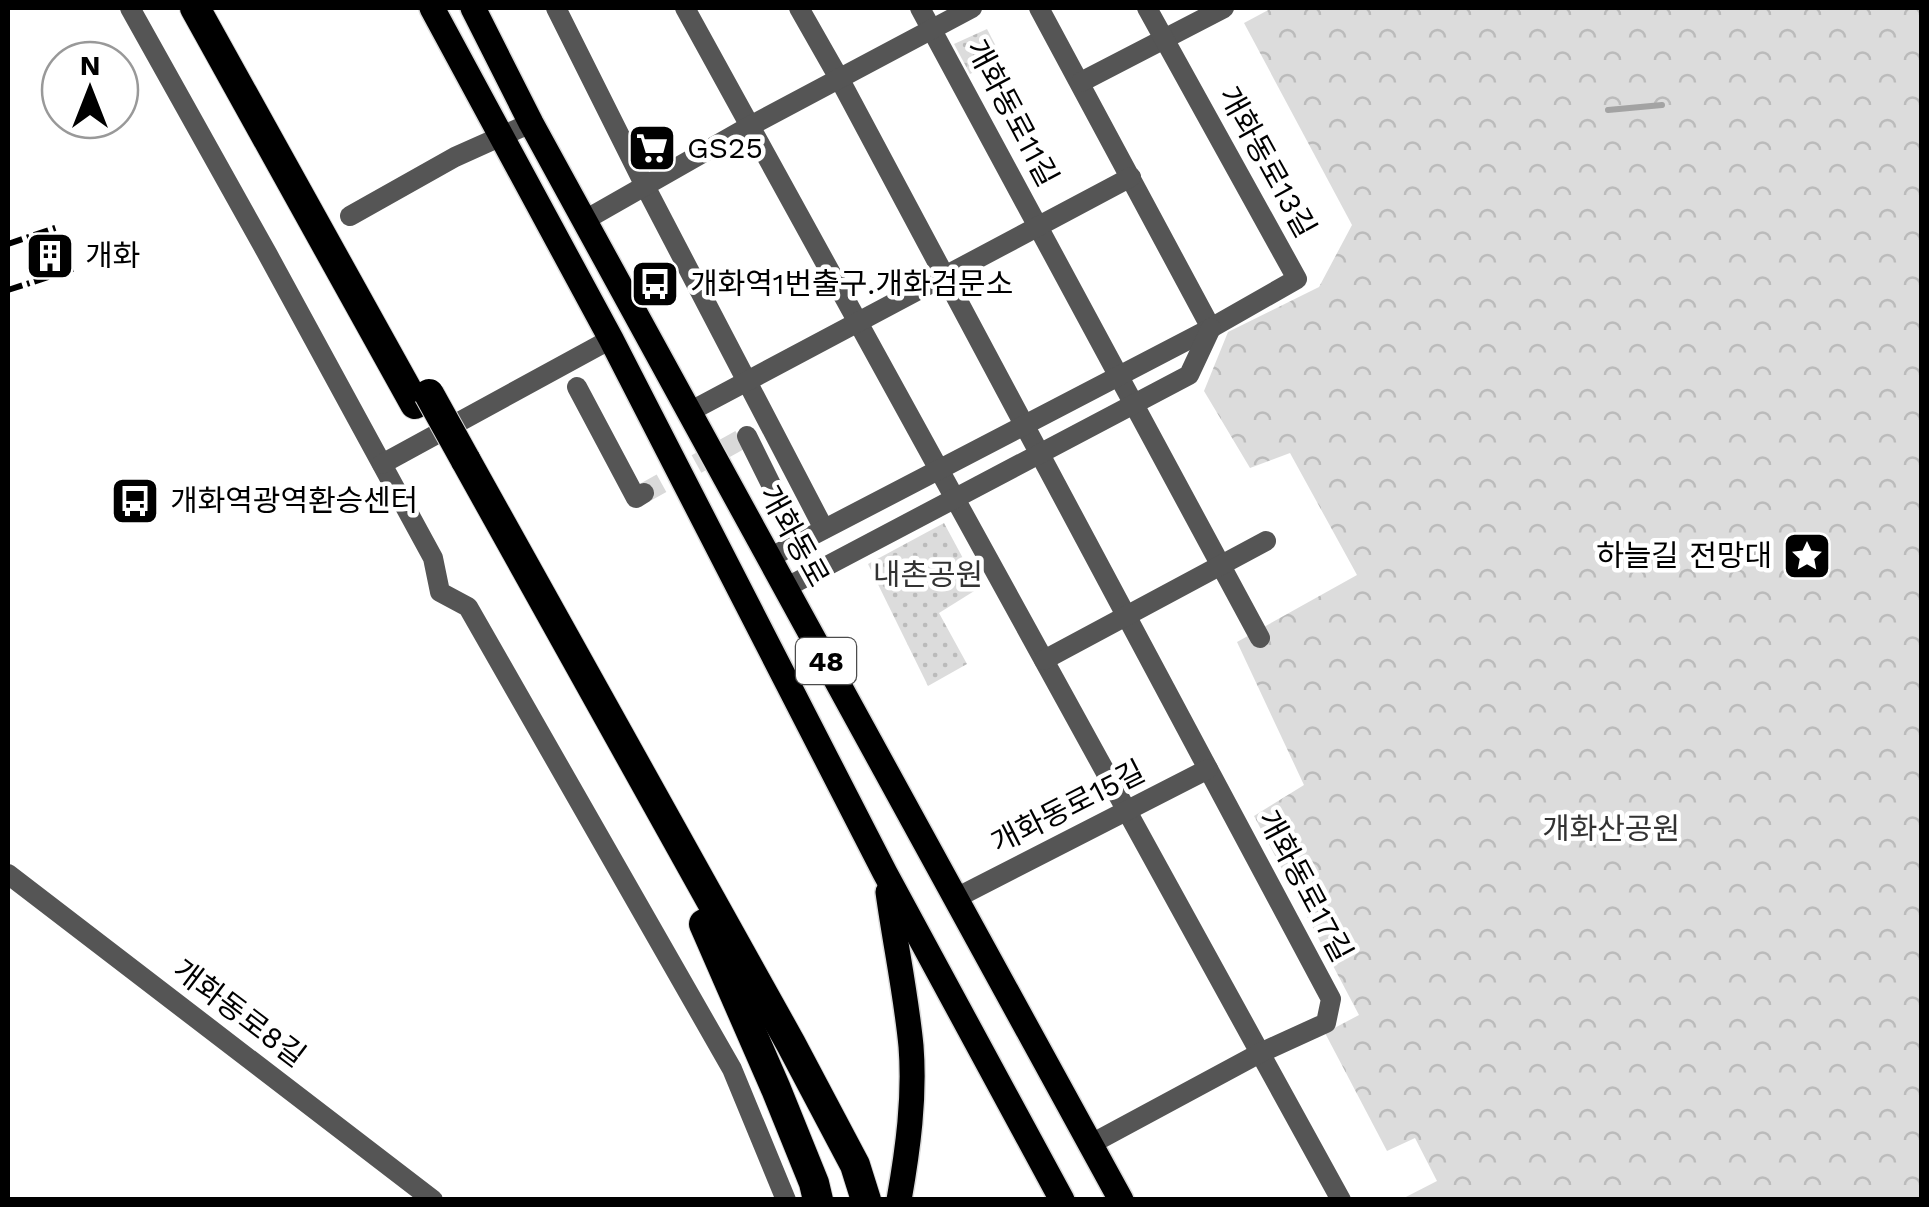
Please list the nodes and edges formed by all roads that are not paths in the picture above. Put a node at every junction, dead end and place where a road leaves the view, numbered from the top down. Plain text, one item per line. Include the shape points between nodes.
1 (130, 8) edge
2 (195, 8) edge
3 (214, 8) edge
4 (432, 8) edge
5 (453, 8) edge
6 (556, 8) edge
7 (684, 8) edge
8 (799, 8) edge
9 (920, 8) edge
10 (972, 8) edge
11 (1039, 8) edge
12 (1147, 8) edge
13 (1224, 8) edge
14 (475, 12) edge
15 (932, 29) junction
16 (1165, 40) junction
17 (840, 80) junction
18 (1081, 82) junction
19 (532, 123) junction
20 (750, 126) junction
21 (502, 136) junction
22 (290, 161) junction
23 (1131, 177) junction
24 (645, 186) junction
25 (350, 216) dead end
26 (585, 220) junction
27 (1039, 226) junction
28 (944, 276) junction
29 (858, 322) junction
30 (1211, 328) junction
31 (611, 339) junction
32 (1120, 376) junction
33 (746, 382) junction
34 (577, 387) dead end
35 (1134, 403) junction
36 (689, 412) junction
37 (1024, 426) junction
38 (748, 436) dead end
39 (1039, 454) junction
40 (458, 463) junction
41 (382, 464) junction
42 (939, 470) junction
43 (644, 493) dead end
44 (954, 498) junction
45 (824, 528) junction
46 (800, 541) junction
47 (1266, 541) dead end
48 (769, 558) junction
49 (1221, 565) junction
50 (785, 588) junction
51 (1126, 616) junction
52 (1260, 638) dead end
53 (1044, 660) junction
54 (1208, 769) junction
55 (1126, 811) junction
56 (885, 873) junction
57 (8, 874) edge
58 (956, 898) junction
59 (701, 916) junction
60 (1260, 1053) junction
61 (1090, 1144) junction
62 (433, 1200) edge
63 (786, 1200) edge
64 (818, 1200) edge
65 (848, 1200) edge
66 (866, 1200) edge
67 (899, 1200) edge
68 (1062, 1200) edge
69 (1121, 1200) edge
70 (1341, 1200) edge

1 - 41 street
2 - 22 highway
3 - 22 highway
4 - 21 main road, 48
5 - 14 main road via 468,26
6 - 24 street
7 - 20 street
8 - 17 street
9 - 15 street, 개화동로11길
10 - 15 street
11 - 18 street
12 - 16 street
13 - 16 street
14 - 19 main road, 개화동로 / 48
15 - 17 street
15 - 27 street, 개화동로11길
16 - 18 street
16 - 30 street, 개화동로13길 via 1297,279
17 - 20 street
17 - 28 street
18 - 23 street
19 - 21 street
19 - 26 main road, 개화동로 / 48
20 - 24 street
20 - 29 street
21 - 25 street
21 - 31 main road, 48
22 - 40 highway, bridge
23 - 27 street, 개화동로11길
23 - 30 street
24 - 26 street
24 - 33 street
26 - 36 main road, 개화동로 / 48
27 - 28 street, 개화동로11길
27 - 32 street
28 - 29 street, 개화동로11길
28 - 37 street
29 - 33 street, 개화동로11길
29 - 42 street
30 - 32 street, 개화동로13길
30 - 35 street via 1190,375
31 - 41 street
31 - 56 main road, 48
32 - 35 street
32 - 37 street, 개화동로13길
33 - 36 street, 개화동로11길
33 - 45 street
34 - 43 street via 636,498
35 - 39 street
35 - 49 street
36 - 48 main road, 개화동로 / 48
37 - 39 street
37 - 42 street, 개화동로13길
38 - 46 street
39 - 44 street
39 - 51 street
40 - 59 highway
40 - 66 highway via 791,1044 855,1165
41 - 63 street via 433,558 440,592 468,607 732,1069
42 - 44 street
42 - 45 street, 개화동로13길
44 - 50 street
44 - 53 street
45 - 46 street, 개화동로13길
46 - 48 street, 개화동로13길
47 - 49 street
48 - 50 main road, 개화동로 / 48
49 - 51 street
49 - 52 street
50 - 58 main road, 개화동로 / 48
51 - 53 street
51 - 54 street
53 - 55 street
54 - 55 street, 개화동로15길
54 - 60 street, 개화동로17길 via 1331,998 1326,1023
55 - 58 street, 개화동로15길
55 - 60 street
56 - 67 main road via 911,1047 912,1101
56 - 68 main road, 48
57 - 62 street, 개화동로8길
58 - 61 main road, 개화동로 / 48
59 - 64 highway
59 - 65 highway
60 - 61 street, 개화동로17길
60 - 70 street
61 - 69 main road, 개화동로 / 48

